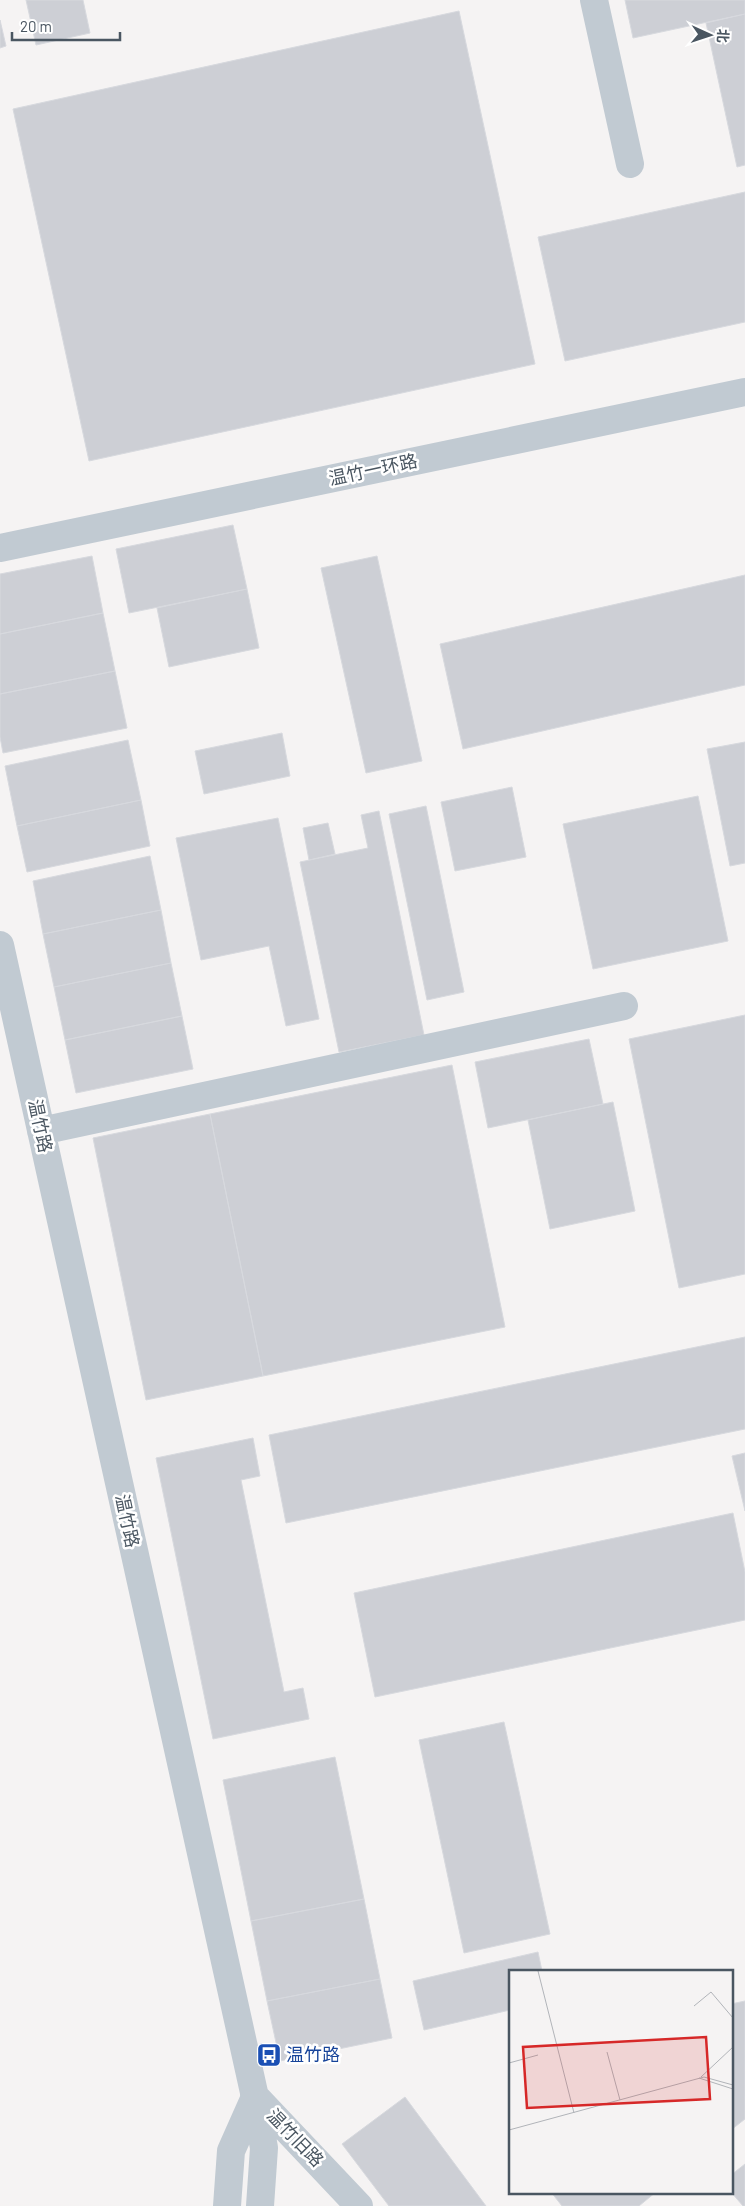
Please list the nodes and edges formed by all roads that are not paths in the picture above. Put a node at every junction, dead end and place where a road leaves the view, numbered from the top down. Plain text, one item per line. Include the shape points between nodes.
1 (594, 0) edge
2 (630, 164) dead end
3 (745, 392) edge
4 (0, 548) edge
5 (0, 945) edge
6 (624, 1006) dead end
7 (41, 1131) junction
8 (230, 2070) dead end
9 (255, 2097) junction
10 (227, 2206) edge
11 (260, 2206) edge
12 (359, 2206) edge

1 - 2 street
3 - 4 street, 温竹一环路
5 - 7 street, 温竹路
6 - 7 street
7 - 9 street, 温竹路
8 - 9 street, 温竹旧路
9 - 10 street via 231,2151
9 - 11 street, 温竹路 via 264,2148
9 - 12 street, 温竹旧路

